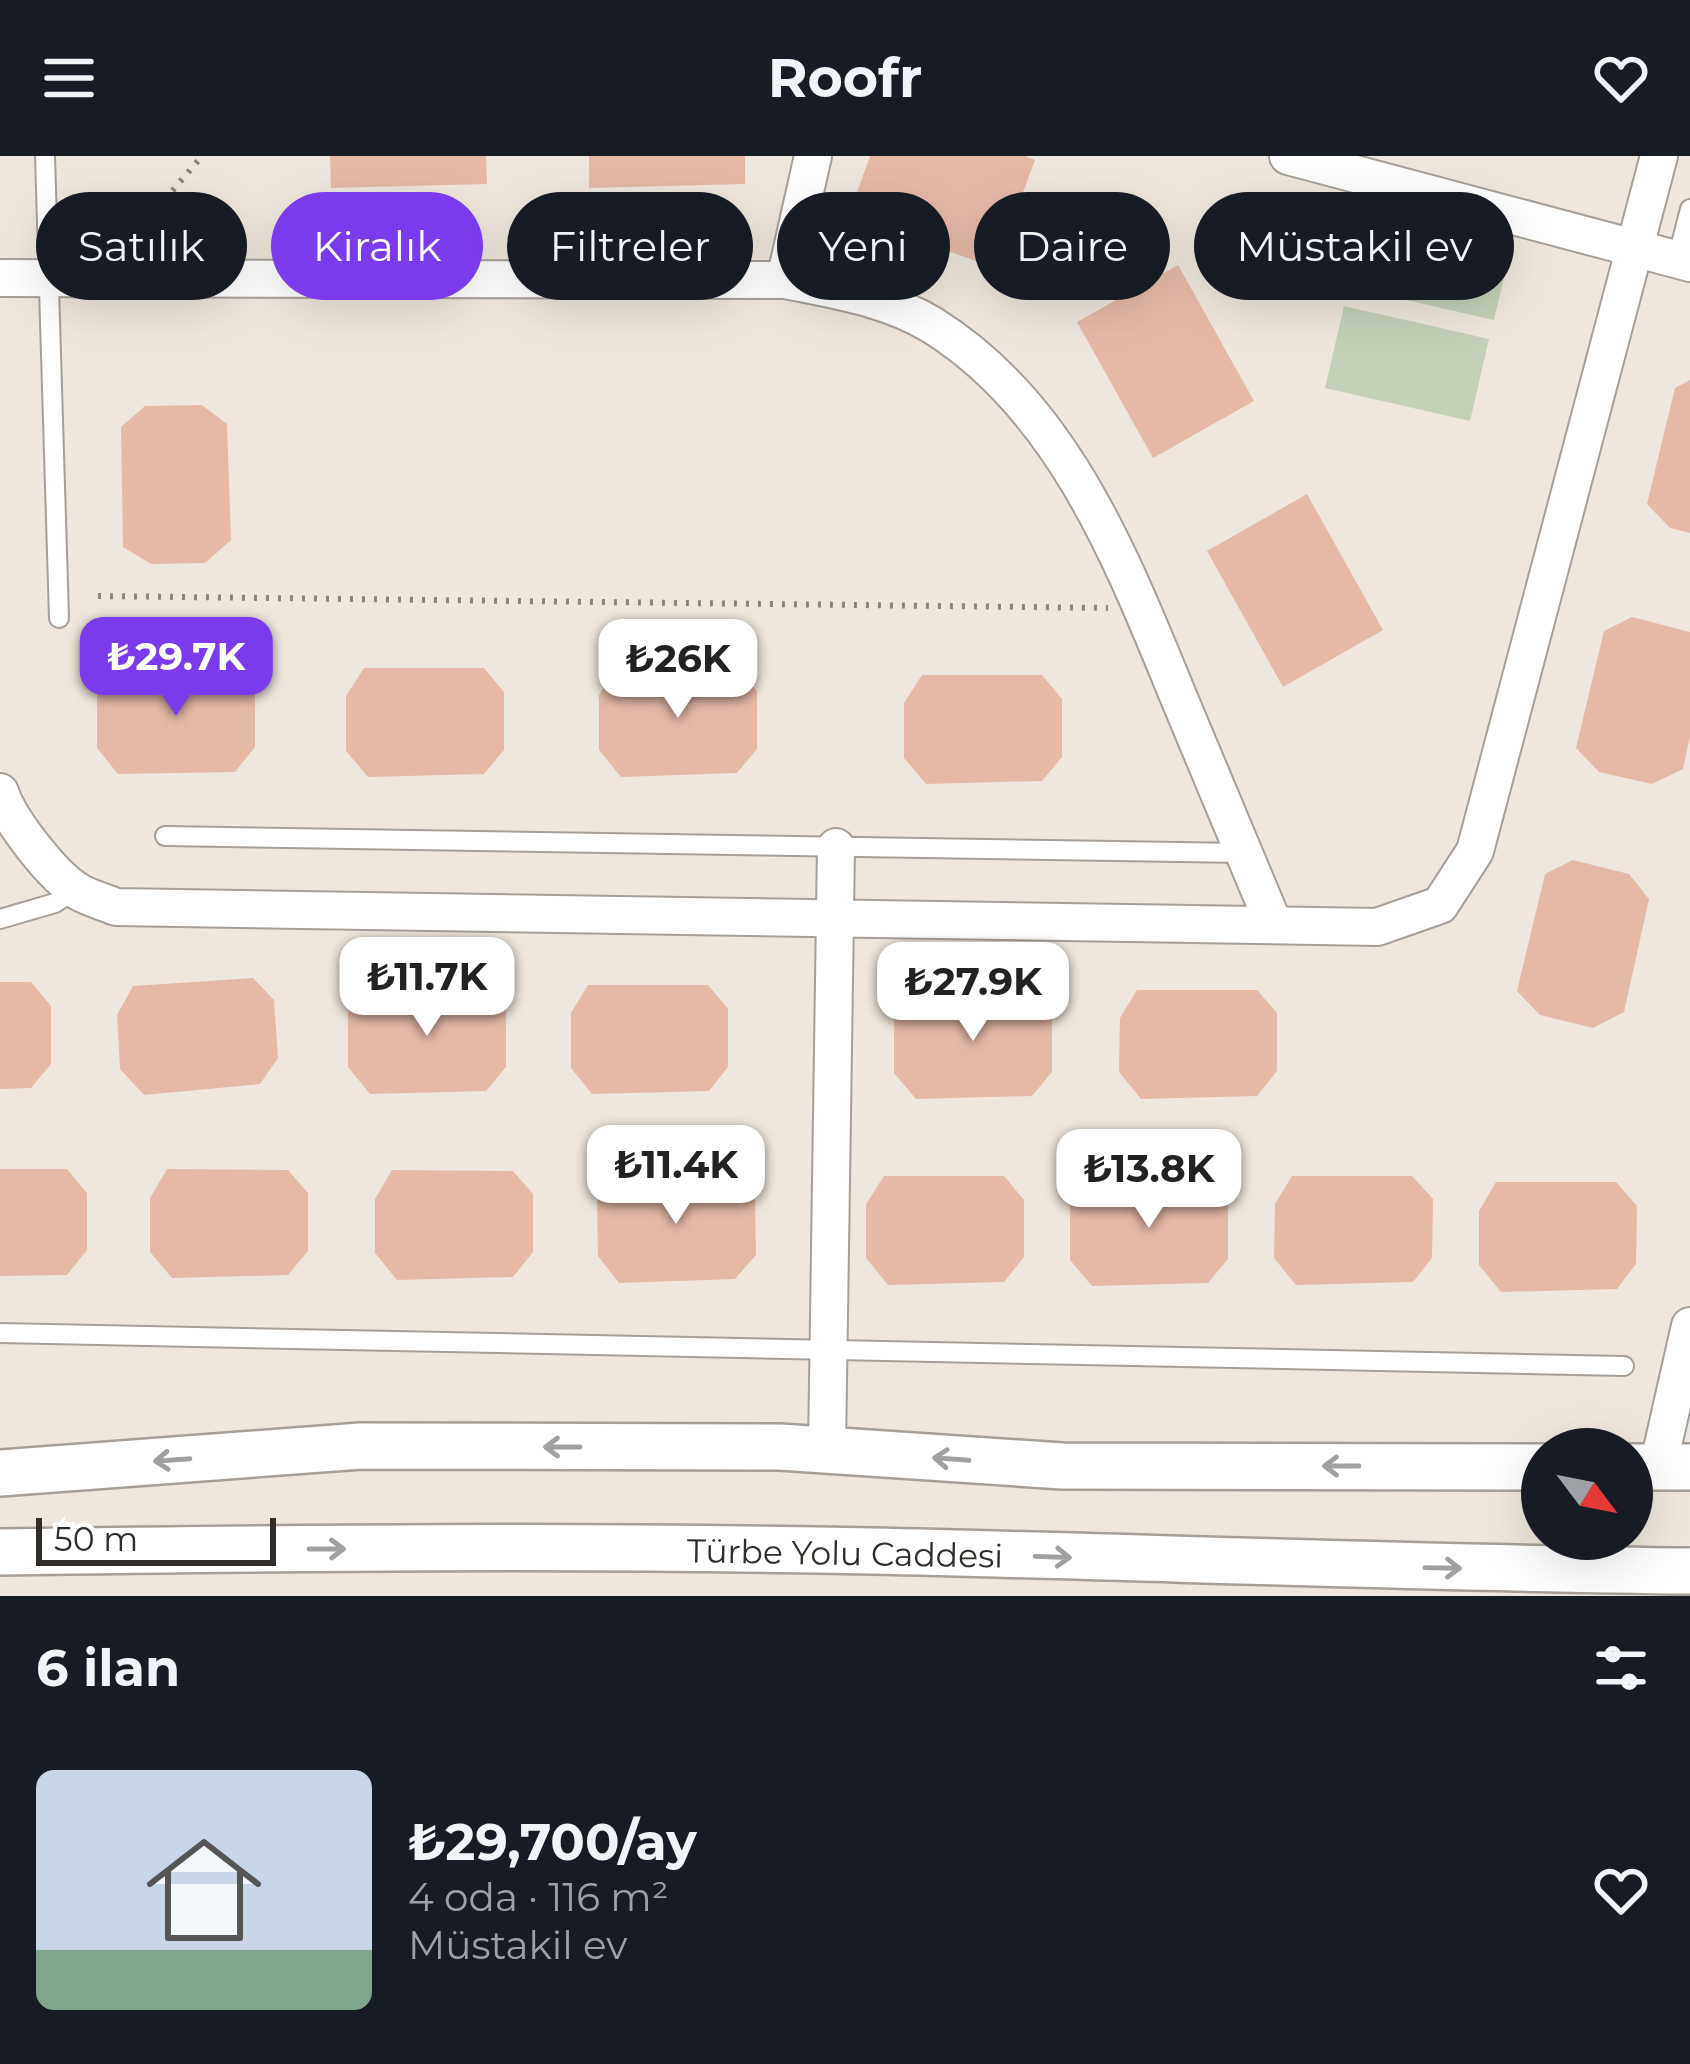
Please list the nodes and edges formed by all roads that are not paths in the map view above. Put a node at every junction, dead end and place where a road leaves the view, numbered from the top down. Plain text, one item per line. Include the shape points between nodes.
1 (45, 156) edge
2 (813, 156) edge
3 (1288, 156) edge
4 (1659, 156) edge
5 (1376, 167) edge
6 (46, 192) edge
7 (805, 192) edge
8 (1690, 209) edge
9 (1634, 248) junction
10 (1683, 261) edge
11 (36, 277) edge
12 (0, 278) edge
13 (247, 278) edge
14 (777, 280) edge
15 (50, 300) edge
16 (874, 300) edge
17 (59, 618) dead end
18 (0, 792) edge
19 (165, 836) dead end
20 (836, 847) junction
21 (1244, 853) junction
22 (75, 890) junction
23 (0, 919) edge
24 (835, 919) junction
25 (1274, 925) junction
26 (1690, 1326) edge
27 (0, 1333) edge
28 (828, 1350) junction
29 (1624, 1366) dead end
30 (827, 1450) junction
31 (1521, 1467) edge
32 (1660, 1467) edge
33 (0, 1473) edge
34 (0, 1552) edge
35 (1690, 1571) edge

1 - 6 lane
2 - 7 street
3 - 5 street
4 - 9 street
5 - 9 street
8 - 10 lane
9 - 10 street
9 - 25 street via 1474,851 1440,905 1377,927
11 - 12 street
13 - 14 street
15 - 17 lane
16 - 21 street via 931,325 998,378 1059,449 1107,532
18 - 22 street
19 - 20 lane
20 - 21 lane
20 - 24 street
21 - 25 street
22 - 23 lane
22 - 24 street via 116,907 169,910
24 - 25 street
24 - 28 street
26 - 32 street
27 - 28 lane
28 - 29 lane
28 - 30 street
31 -> 30 street via 1062,1466
30 -> 33 street via 361,1446
34 -> 35 street, Türbe Yolu Caddesi via 870,1551

